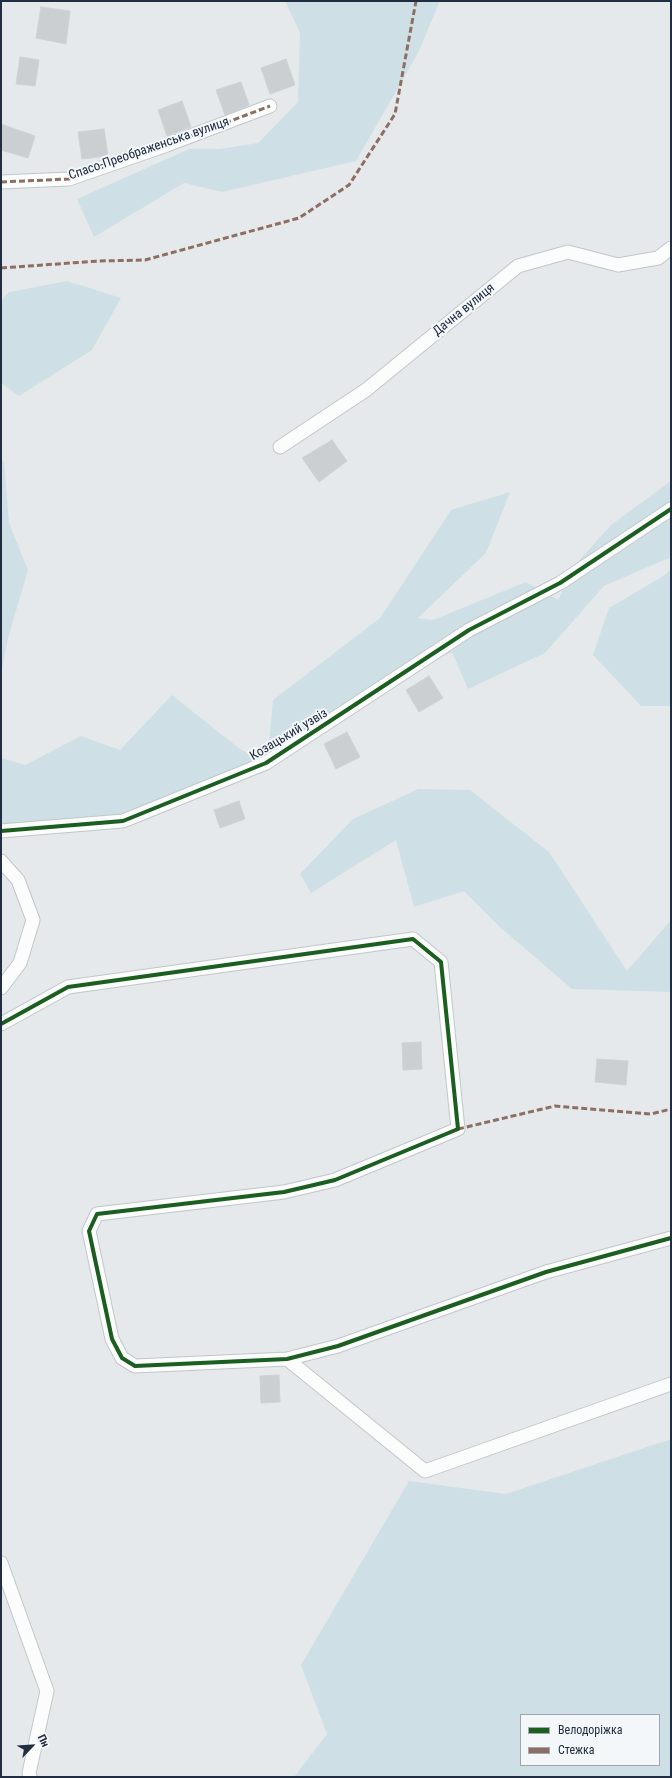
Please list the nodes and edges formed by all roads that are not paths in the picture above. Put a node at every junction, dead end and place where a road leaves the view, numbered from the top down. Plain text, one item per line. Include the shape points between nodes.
1 (270, 106) dead end
2 (1, 182) edge
3 (671, 248) edge
4 (280, 447) dead end
5 (671, 509) edge
6 (1, 831) edge
7 (1, 861) edge
8 (1, 988) edge
9 (1, 1024) edge
10 (671, 1238) edge
11 (287, 1359) junction
12 (671, 1384) edge
13 (1, 1563) edge
14 (28, 1776) edge

1 - 2 street, Спасо-Преображенська вулиця via 69,179
3 - 4 street, Дачна вулиця via 658,258 618,265 568,252 518,266 366,390
5 - 6 street, Козацький узвіз via 560,584 469,630 266,763 123,821
7 - 8 street via 18,880 33,920 20,963
9 - 11 street via 68,987 413,939 441,962 458,1129 335,1180 284,1192 97,1214 89,1231 112,1339 122,1358 135,1366
10 - 11 street via 546,1272 338,1346
11 - 12 street via 425,1471
13 - 14 street via 47,1691

